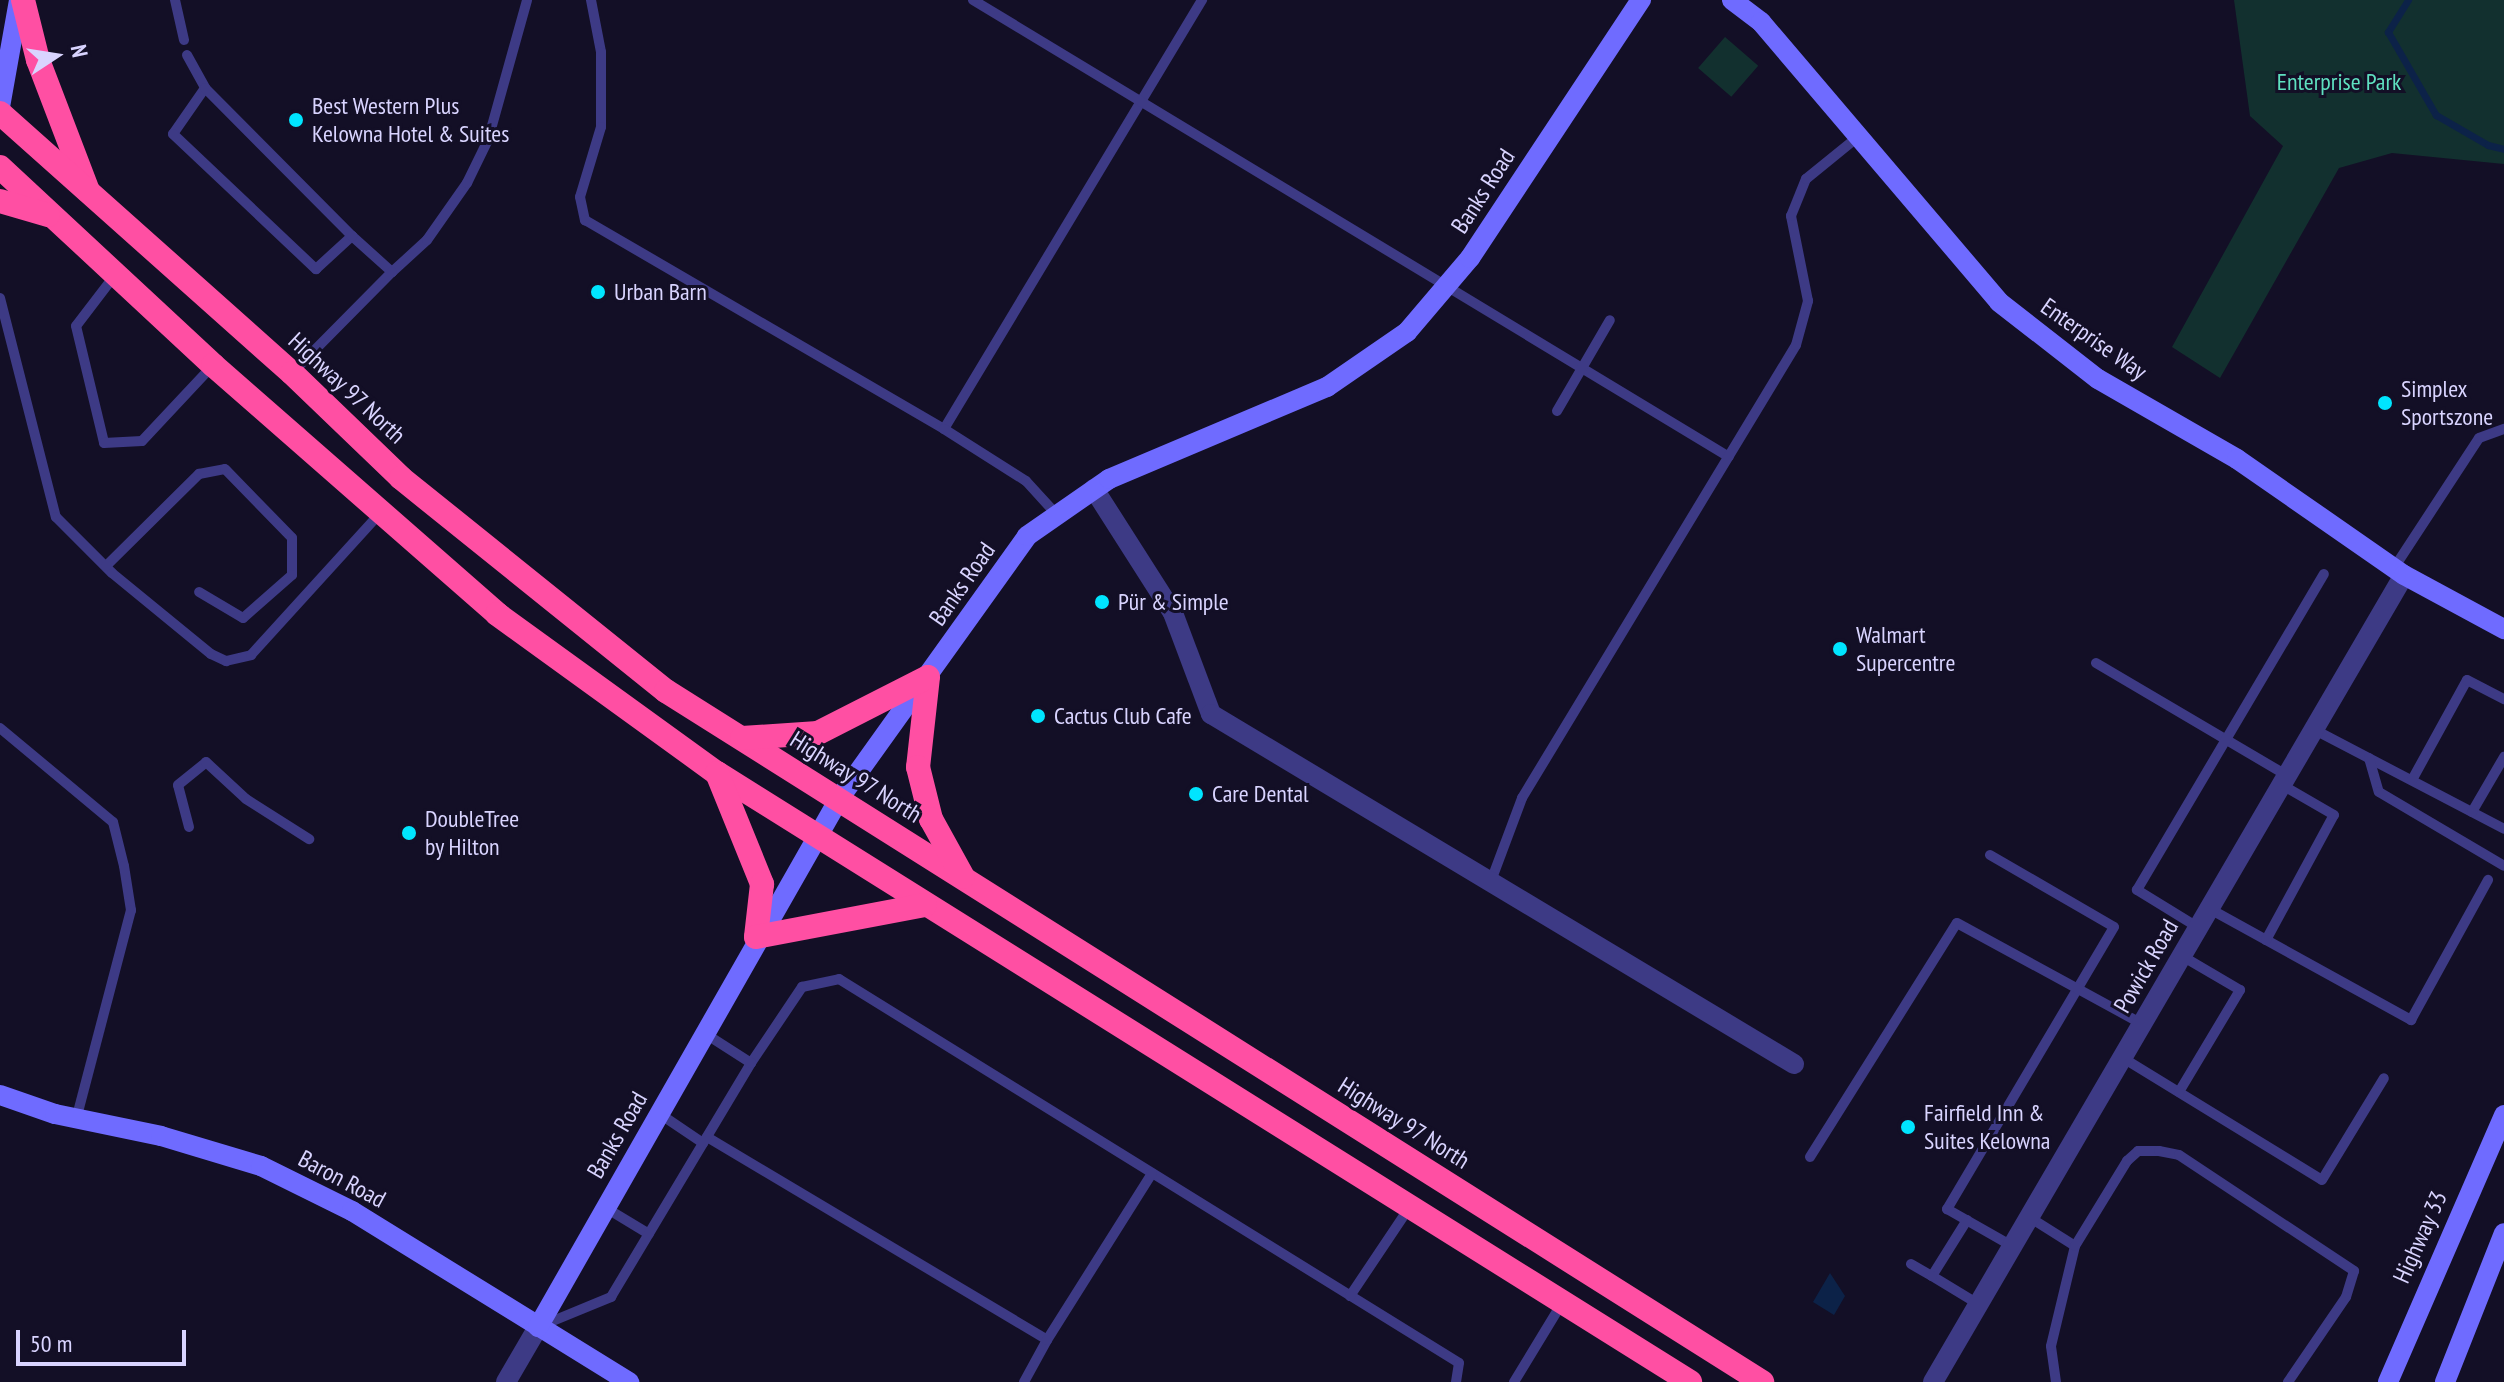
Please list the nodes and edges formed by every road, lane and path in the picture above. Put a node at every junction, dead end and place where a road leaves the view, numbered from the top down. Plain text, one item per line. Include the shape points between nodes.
1 (21, 0) edge
2 (175, 0) edge
3 (527, 0) edge
4 (591, 0) edge
5 (973, 0) edge
6 (1202, 0) edge
7 (1641, 0) edge
8 (1732, 0) edge
9 (184, 40) dead end
10 (187, 55) dead end
11 (205, 88) junction
12 (1142, 100) junction
13 (0, 110) edge
14 (1859, 136) junction
15 (0, 167) edge
16 (88, 194) junction
17 (0, 201) edge
18 (53, 217) junction
19 (352, 236) junction
20 (392, 272) junction
21 (115, 274) junction
22 (1449, 286) junction
23 (0, 298) edge
24 (1610, 320) dead end
25 (213, 365) junction
26 (1582, 367) junction
27 (292, 373) junction
28 (1557, 411) dead end
29 (944, 429) junction
30 (2504, 429) edge
31 (1729, 457) junction
32 (1094, 489) junction
33 (381, 512) junction
34 (1057, 515) junction
35 (106, 566) junction
36 (2399, 572) junction
37 (2324, 574) dead end
38 (199, 592) dead end
39 (2503, 625) edge
40 (2096, 663) dead end
41 (928, 677) junction
42 (2504, 699) edge
43 (0, 728) edge
44 (2315, 730) junction
45 (742, 738) junction
46 (2226, 740) junction
47 (2504, 757) edge
48 (2369, 758) junction
49 (717, 773) junction
50 (2412, 780) junction
51 (2285, 781) junction
52 (839, 799) junction
53 (2472, 812) junction
54 (189, 827) dead end
55 (2504, 829) edge
56 (817, 836) junction
57 (309, 839) dead end
58 (1990, 855) dead end
59 (2504, 866) edge
60 (964, 879) junction
61 (2488, 880) dead end
62 (1491, 881) junction
63 (925, 905) junction
64 (2210, 909) junction
65 (2199, 928) junction
66 (756, 937) junction
67 (2266, 940) junction
68 (2182, 956) junction
69 (2078, 989) junction
70 (2142, 1024) junction
71 (704, 1033) junction
72 (2123, 1058) junction
73 (751, 1063) junction
74 (1794, 1064) dead end
75 (2384, 1078) dead end
76 (2179, 1092) junction
77 (0, 1095) edge
78 (660, 1114) junction
79 (2504, 1115) edge
80 (76, 1119) junction
81 (705, 1140) junction
82 (1810, 1157) dead end
83 (1152, 1173) junction
84 (606, 1208) junction
85 (1409, 1208) junction
86 (2029, 1217) junction
87 (1967, 1220) junction
88 (2504, 1233) edge
89 (649, 1234) junction
90 (2012, 1246) junction
91 (2075, 1246) junction
92 (1911, 1264) dead end
93 (1932, 1276) junction
94 (1350, 1296) junction
95 (1562, 1303) junction
96 (1978, 1304) junction
97 (538, 1327) junction
98 (1047, 1340) junction
99 (506, 1382) edge
100 (629, 1382) edge
101 (1024, 1382) edge
102 (1456, 1382) edge
103 (1514, 1382) edge
104 (1690, 1382) edge
105 (1762, 1382) edge
106 (1933, 1382) edge
107 (2056, 1382) edge
108 (2288, 1382) edge
109 (2388, 1382) edge
110 (2445, 1382) edge

1 - 13 street
1 - 16 highway
2 - 9 lane
3 - 20 lane via 488,140 467,183 427,240
4 - 29 lane via 601,52 601,127 580,197 585,220
5 - 12 lane
6 - 12 lane
7 - 22 street, Banks Road
8 - 14 street, Enterprise Way via 1761,22
10 - 11 lane
11 - 19 lane
11 - 19 lane via 173,134 316,269
12 - 22 lane
12 - 29 lane
13 - 16 highway, Highway 97 North
14 - 31 lane via 1806,179 1791,216 1808,301 1796,345
14 - 36 street, Enterprise Way via 1999,302 2098,379 2237,459
15 - 18 highway
16 - 27 highway, Highway 97 North
17 - 18 highway
18 - 21 highway
19 - 20 lane
20 - 27 lane
21 - 25 highway
21 - 25 lane via 76,326 104,443 142,441
22 - 26 lane
22 - 32 street, Banks Road via 1407,332 1327,387
23 - 35 lane via 56,517
24 - 26 lane
25 - 33 highway
26 - 28 lane
26 - 31 lane
27 - 45 highway, Highway 97 North via 401,478 507,567 666,691
29 - 34 lane via 1026,481
30 - 36 lane via 2479,438
31 - 62 lane via 1522,798
32 - 34 street, Banks Road
32 - 62 street via 1173,613 1211,714
33 - 35 lane via 251,655 226,661 169,622
33 - 49 highway via 497,614
34 - 41 street, Banks Road via 1027,536
35 - 38 lane via 199,474 225,469 292,538 292,575 243,618
36 - 39 street, Enterprise Way
36 - 44 street, Powick Road
37 - 46 lane
40 - 46 lane
41 - 45 highway via 818,733
41 - 52 street, Banks Road
41 - 60 highway via 918,767 931,819
42 - 50 lane via 2467,680
43 - 80 lane via 113,822 124,866 131,910
44 - 48 lane
44 - 51 street, Powick Road
45 - 52 highway, Highway 97 North
46 - 51 lane
46 - 65 lane via 2137,890
47 - 53 lane
48 - 50 lane
48 - 59 lane via 2379,792
49 - 56 highway
49 - 66 highway via 762,884
50 - 53 lane
51 - 64 street, Powick Road
51 - 67 lane via 2334,815
52 - 56 street, Banks Road
52 - 60 highway, Highway 97 North
53 - 55 lane
54 - 57 lane via 178,785 206,762 246,799
56 - 63 highway
56 - 66 street, Banks Road
58 - 69 lane via 2114,927
60 - 105 highway, Highway 97 North
61 - 67 lane via 2411,1020
62 - 74 street
63 - 66 highway
63 - 85 highway
64 - 65 street, Powick Road
64 - 67 lane
65 - 68 street, Powick Road
66 - 71 street, Banks Road
68 - 70 street, Powick Road
68 - 76 lane via 2240,990
69 - 70 lane
69 - 82 lane via 1957,923
69 - 87 lane via 1947,1209
70 - 72 street, Powick Road
71 - 73 lane
71 - 78 street, Banks Road
72 - 76 lane
72 - 86 street, Powick Road
73 - 81 lane
73 - 83 lane via 802,987 839,979
75 - 76 lane via 2322,1180
77 - 80 street, Baron Road
78 - 81 lane
78 - 84 street, Banks Road
79 - 109 street, Highway 33
80 - 97 street, Baron Road via 161,1136 261,1166 352,1211
81 - 89 lane
81 - 98 lane
83 - 94 lane
83 - 98 lane
84 - 89 lane
84 - 97 street, Banks Road
85 - 94 lane
85 - 95 highway
86 - 90 street, Powick Road
86 - 91 lane
87 - 90 lane
87 - 93 lane
88 - 110 street
89 - 97 lane via 611,1297
90 - 96 street, Powick Road
91 - 107 lane via 2051,1346
91 - 108 lane via 2138,1151 2179,1155 2354,1271 2346,1297
92 - 93 lane
93 - 96 lane
94 - 102 lane via 1459,1363
95 - 103 lane
95 - 104 highway
96 - 106 street, Powick Road
97 - 99 street, Banks Road
97 - 100 street, Baron Road
98 - 101 lane

